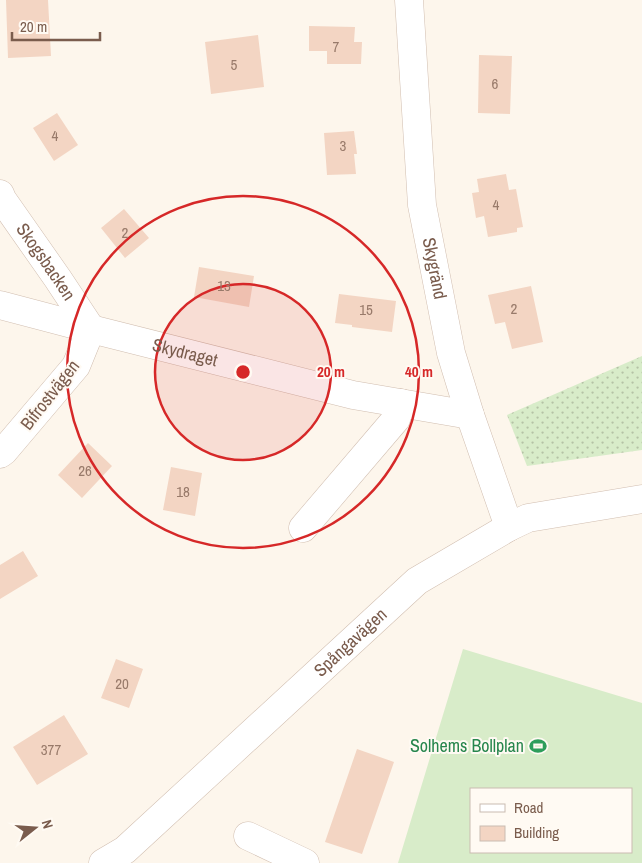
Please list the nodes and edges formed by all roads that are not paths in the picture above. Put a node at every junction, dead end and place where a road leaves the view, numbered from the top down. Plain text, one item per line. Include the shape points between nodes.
1 (409, 0) edge
2 (0, 194) edge
3 (0, 305) edge
4 (91, 329) junction
5 (401, 403) junction
6 (470, 415) junction
7 (0, 454) edge
8 (642, 498) edge
9 (509, 527) junction
10 (303, 528) dead end
11 (248, 836) dead end
12 (103, 863) edge
13 (305, 863) edge

1 - 6 street, Skygränd via 422,205 451,353
2 - 4 street, Skogsbacken
3 - 4 street, Skydraget
4 - 5 street, Skydraget via 354,395
4 - 7 street, Bifrostvägen via 76,366
5 - 6 street, Skydraget
5 - 10 street via 396,420
6 - 9 street, Skygränd
8 - 9 street, Spångavägen via 528,518
9 - 12 street, Spångavägen via 417,581 125,850
11 - 13 street

